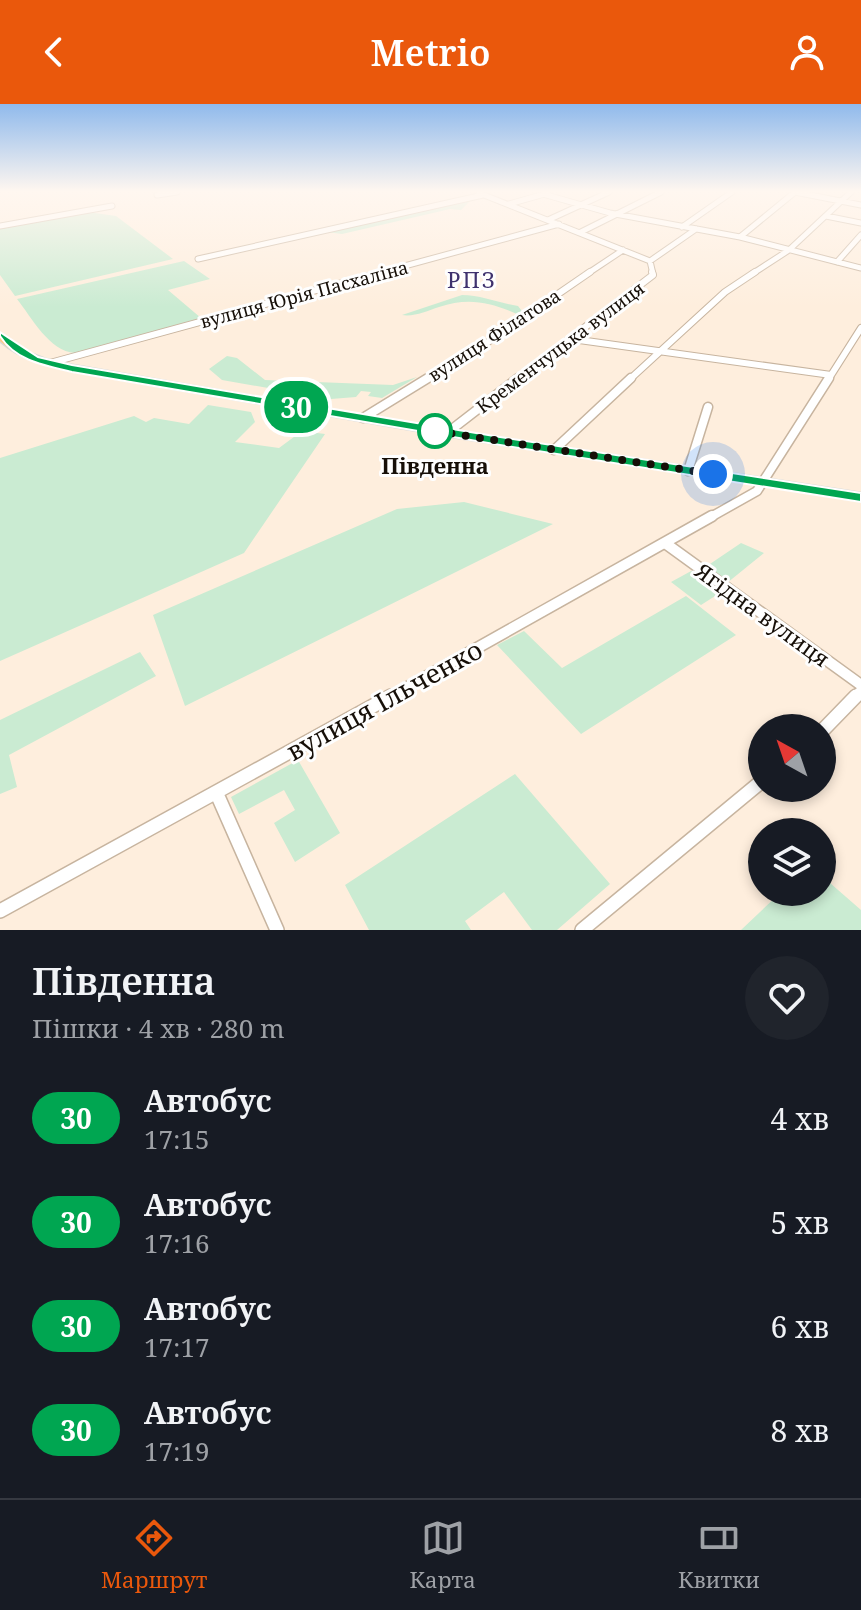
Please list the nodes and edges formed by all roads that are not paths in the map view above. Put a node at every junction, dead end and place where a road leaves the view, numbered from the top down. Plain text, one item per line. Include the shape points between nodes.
1 (325, 231) edge
2 (535, 231) edge
3 (577, 231) edge
4 (584, 231) edge
5 (694, 231) edge
6 (705, 231) edge
7 (748, 231) edge
8 (810, 231) edge
9 (581, 232) junction
10 (861, 235) edge
11 (740, 237) junction
12 (623, 250) junction
13 (789, 250) junction
14 (198, 259) dead end
15 (650, 261) junction
16 (837, 262) junction
17 (861, 268) edge
18 (859, 334) edge
19 (0, 336) edge
20 (572, 339) junction
21 (661, 352) junction
22 (50, 363) junction
23 (831, 375) junction
24 (708, 407) dead end
25 (363, 418) junction
26 (447, 433) junction
27 (554, 450) junction
28 (688, 471) junction
29 (763, 482) junction
30 (861, 497) edge
31 (665, 543) junction
32 (861, 688) edge
33 (836, 716) edge
34 (748, 793) edge
35 (217, 794) junction
36 (0, 911) edge
37 (277, 930) edge
38 (582, 930) edge

1 - 14 street
2 - 22 street, вулиця Юрія Пасхаліна
3 - 9 street
4 - 9 street
5 - 15 street, Кременчуцька вулиця
6 - 11 street
7 - 11 street
8 - 13 street
9 - 12 street
10 - 16 street
11 - 13 street
12 - 15 street
12 - 25 street, вулиця Філатова via 488,342
13 - 16 street
13 - 21 street via 725,292
15 - 20 street, Кременчуцька вулиця via 653,275
16 - 17 street
18 - 23 street
19 - 22 main road via 34,360
20 - 21 street
20 - 26 street, Кременчуцька вулиця
21 - 23 street
21 - 27 street
22 - 25 main road
23 - 29 street
24 - 28 street
25 - 26 main road
26 - 27 main road
27 - 28 main road
28 - 29 main road
29 - 30 main road
29 - 31 street, вулиця Ільченко via 757,491
31 - 32 street, Ягідна вулиця
31 - 35 street, вулиця Ільченко
32 - 33 street, Ягідна вулиця
34 - 38 street
35 - 36 street, вулиця Ільченко
35 - 37 street

